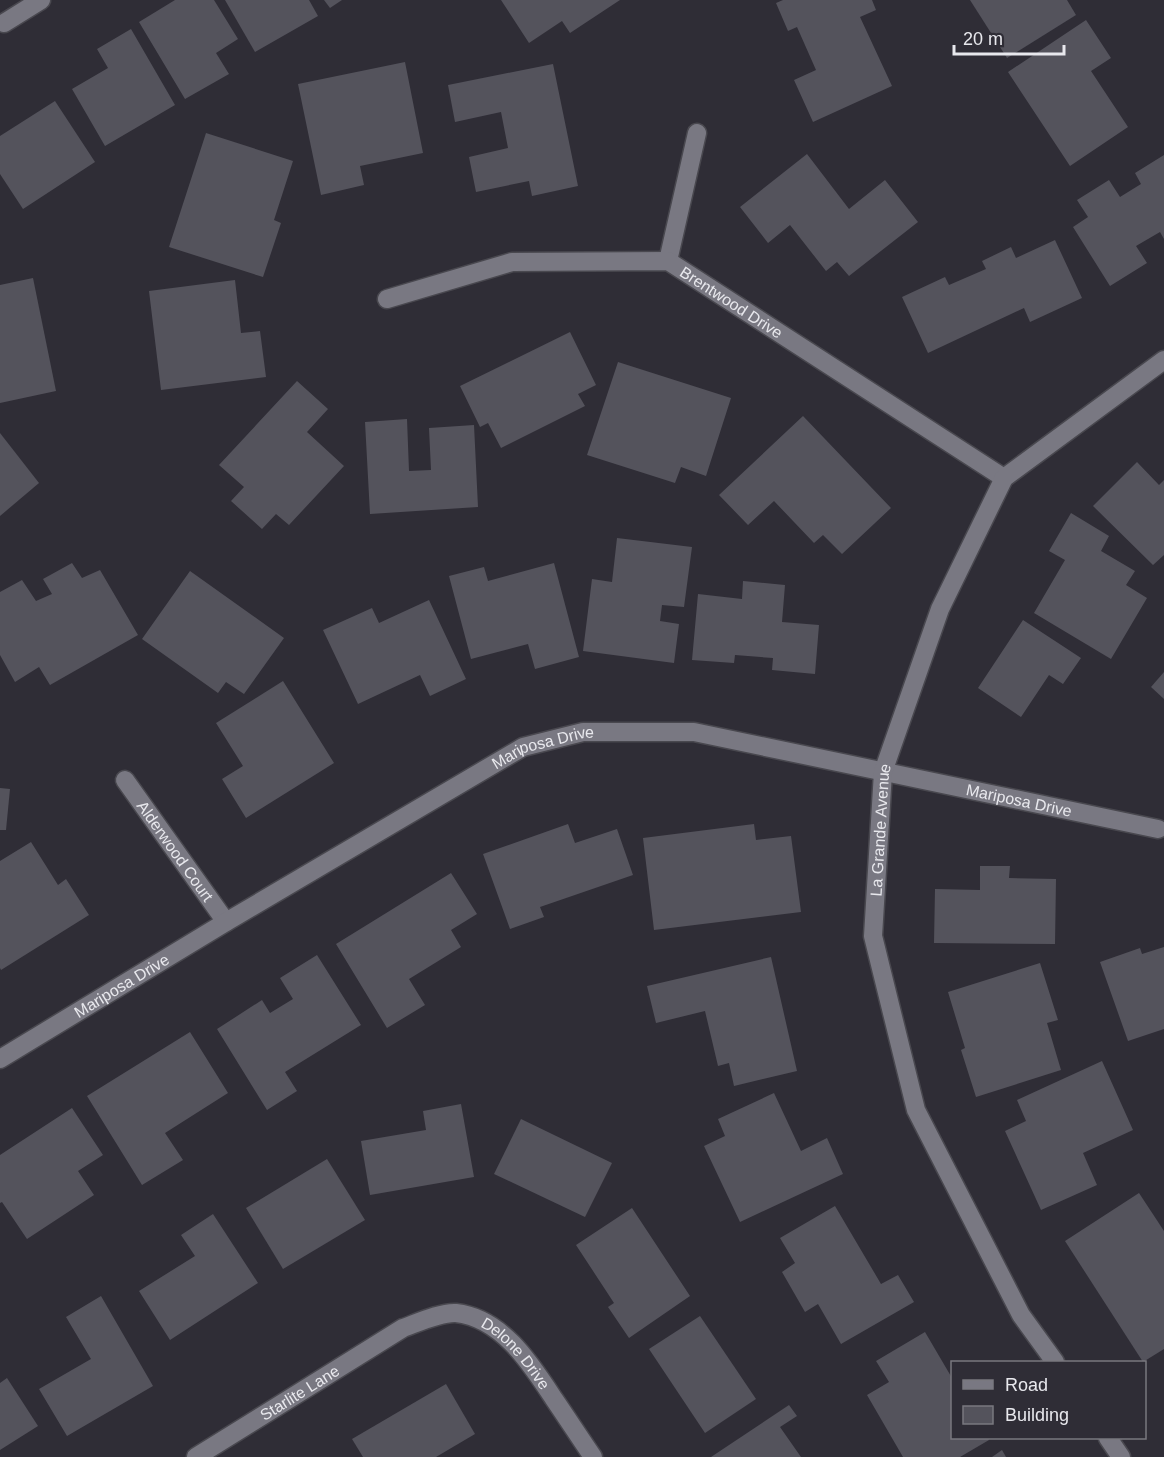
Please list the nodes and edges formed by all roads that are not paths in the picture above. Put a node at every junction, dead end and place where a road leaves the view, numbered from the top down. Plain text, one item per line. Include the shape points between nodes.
1 (41, 0) edge
2 (4, 23) dead end
3 (697, 133) dead end
4 (668, 261) junction
5 (387, 299) dead end
6 (1164, 360) edge
7 (1004, 478) junction
8 (883, 772) junction
9 (125, 780) dead end
10 (1158, 828) dead end
11 (226, 922) junction
12 (0, 1059) edge
13 (403, 1328) joint
14 (1054, 1361) edge
15 (1109, 1439) edge
16 (196, 1457) edge
17 (592, 1457) edge
18 (1122, 1457) edge

1 - 2 street
3 - 4 street
4 - 5 street, Brentwood Drive via 512,262
4 - 7 street, Brentwood Drive
6 - 7 street, La Grande Avenue
7 - 8 street, La Grande Avenue via 940,609
8 - 10 street, Mariposa Drive
8 - 11 street, Mariposa Drive via 694,732 583,732 523,747
8 - 14 street, La Grande Avenue via 873,936 916,1110 1021,1315
9 - 11 street, Alderwood Court
11 - 12 street, Mariposa Drive
13 - 16 street, Starlite Lane
13 - 17 street, Delone Drive via 454,1313 493,1326 527,1359
15 - 18 street

